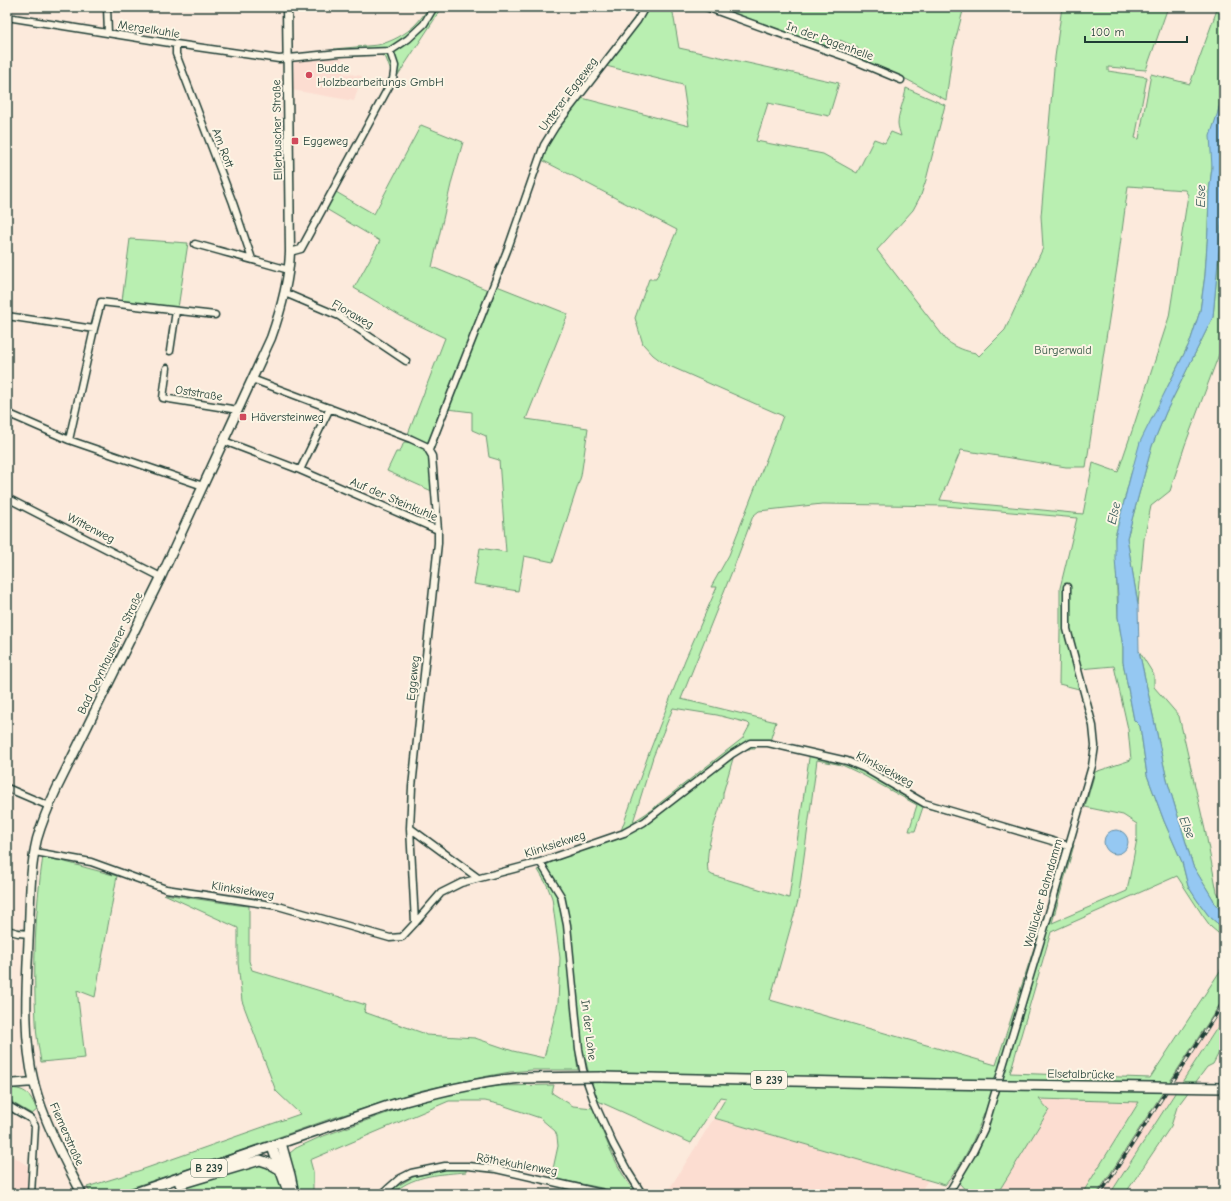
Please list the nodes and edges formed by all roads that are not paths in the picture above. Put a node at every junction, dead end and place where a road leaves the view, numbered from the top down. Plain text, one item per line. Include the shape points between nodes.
1 (107, 7) edge
2 (287, 7) edge
3 (434, 7) edge
4 (646, 7) edge
5 (706, 7) edge
6 (7, 17) edge
7 (108, 33) junction
8 (176, 44) junction
9 (390, 51) junction
10 (288, 57) junction
11 (901, 80) dead end
12 (195, 244) dead end
13 (290, 252) junction
14 (252, 259) junction
15 (289, 270) junction
16 (285, 293) junction
17 (176, 311) junction
18 (215, 315) dead end
19 (7, 316) edge
20 (94, 329) junction
21 (170, 351) dead end
22 (406, 361) dead end
23 (167, 368) dead end
24 (252, 379) junction
25 (330, 408) junction
26 (238, 410) junction
27 (7, 413) edge
28 (69, 440) junction
29 (224, 441) junction
30 (429, 450) junction
31 (300, 470) junction
32 (203, 486) junction
33 (11, 500) dead end
34 (438, 530) junction
35 (161, 577) junction
36 (1067, 587) dead end
37 (7, 788) edge
38 (49, 806) junction
39 (410, 828) junction
40 (1069, 846) junction
41 (35, 852) junction
42 (540, 862) junction
43 (478, 878) junction
44 (415, 923) junction
45 (7, 930) edge
46 (29, 934) junction
47 (34, 1082) junction
48 (7, 1084) edge
49 (1224, 1088) edge
50 (7, 1105) edge
51 (281, 1144) junction
52 (272, 1147) junction
53 (280, 1170) junction
54 (147, 1189) junction
55 (81, 1192) edge
56 (31, 1194) edge
57 (132, 1194) edge
58 (289, 1194) edge
59 (294, 1194) edge
60 (382, 1194) edge
61 (606, 1194) edge
62 (642, 1194) edge
63 (948, 1194) edge

1 - 7 street
2 - 10 main road, Ellerbuscher Straße
3 - 9 street via 424,24
4 - 30 street, Unterer Eggeweg via 544,145 508,248
5 - 11 street, In der Pagenhelle via 846,57
6 - 7 street, Mergelkuhle
7 - 8 street, Mergelkuhle
8 - 10 street, Mergelkuhle via 278,59
8 - 14 street, Am Rott via 176,54
9 - 10 street
9 - 13 street via 395,66 393,79 302,249
10 - 13 main road, Ellerbuscher Straße
12 - 14 street
13 - 15 main road, Bad Oeynhausener Straße
14 - 15 street
15 - 16 main road, Bad Oeynhausener Straße
16 - 22 street, Floraweg via 339,316
16 - 24 main road, Bad Oeynhausener Straße via 271,338
17 - 18 street
17 - 20 street via 101,302
17 - 21 street
19 - 20 street
20 - 28 street
23 - 26 street, Oststraße via 163,398
24 - 25 street
24 - 26 main road, Bad Oeynhausener Straße
25 - 30 street via 411,439
25 - 31 street
26 - 29 main road, Bad Oeynhausener Straße
27 - 28 street
28 - 32 street
29 - 31 street, Auf der Steinkuhle
29 - 32 main road, Bad Oeynhausener Straße
30 - 34 street, Auf der Steinkuhle via 433,458
31 - 34 street, Auf der Steinkuhle
32 - 35 main road, Bad Oeynhausener Straße
33 - 35 street, Wittenweg
34 - 39 street, Eggeweg
35 - 38 main road, Bad Oeynhausener Straße
36 - 40 street, Wallücker Bahndamm via 1067,629 1093,726 1094,746 1092,766
37 - 38 street
38 - 41 main road, Bad Oeynhausener Straße
39 - 43 street
39 - 44 street, Eggeweg
40 - 42 street, Klinksiekweg via 924,803 847,761 768,743 750,743 624,834
40 - 63 street, Wallücker Bahndamm via 984,1129
41 - 44 street, Klinksiekweg via 91,862 166,889 278,906 390,938 402,937
41 - 46 main road, Bad Oeynhausener Straße
42 - 43 street, Klinksiekweg
42 - 62 street, In der Lohe via 561,896 567,925 583,1070 613,1144
43 - 44 street, Klinksiekweg via 441,893
45 - 46 street
46 - 47 main road, Bad Oeynhausener Straße via 27,1024
47 - 48 main road
47 - 55 main road, Fiemerstraße via 45,1115
49 - 51 main road, Elsetalbrücke / B 239, bridge via 602,1077 521,1078 418,1097
50 - 56 street via 31,1120 35,1126
51 - 52 main road, B 239
51 - 59 main road
52 - 53 main road
52 - 54 main road, B 239
53 - 54 main road via 260,1160 179,1185
53 - 58 main road
54 - 57 main road, B 239
60 - 61 street, Röthekuhlenweg via 399,1179 411,1173 445,1166 496,1169

